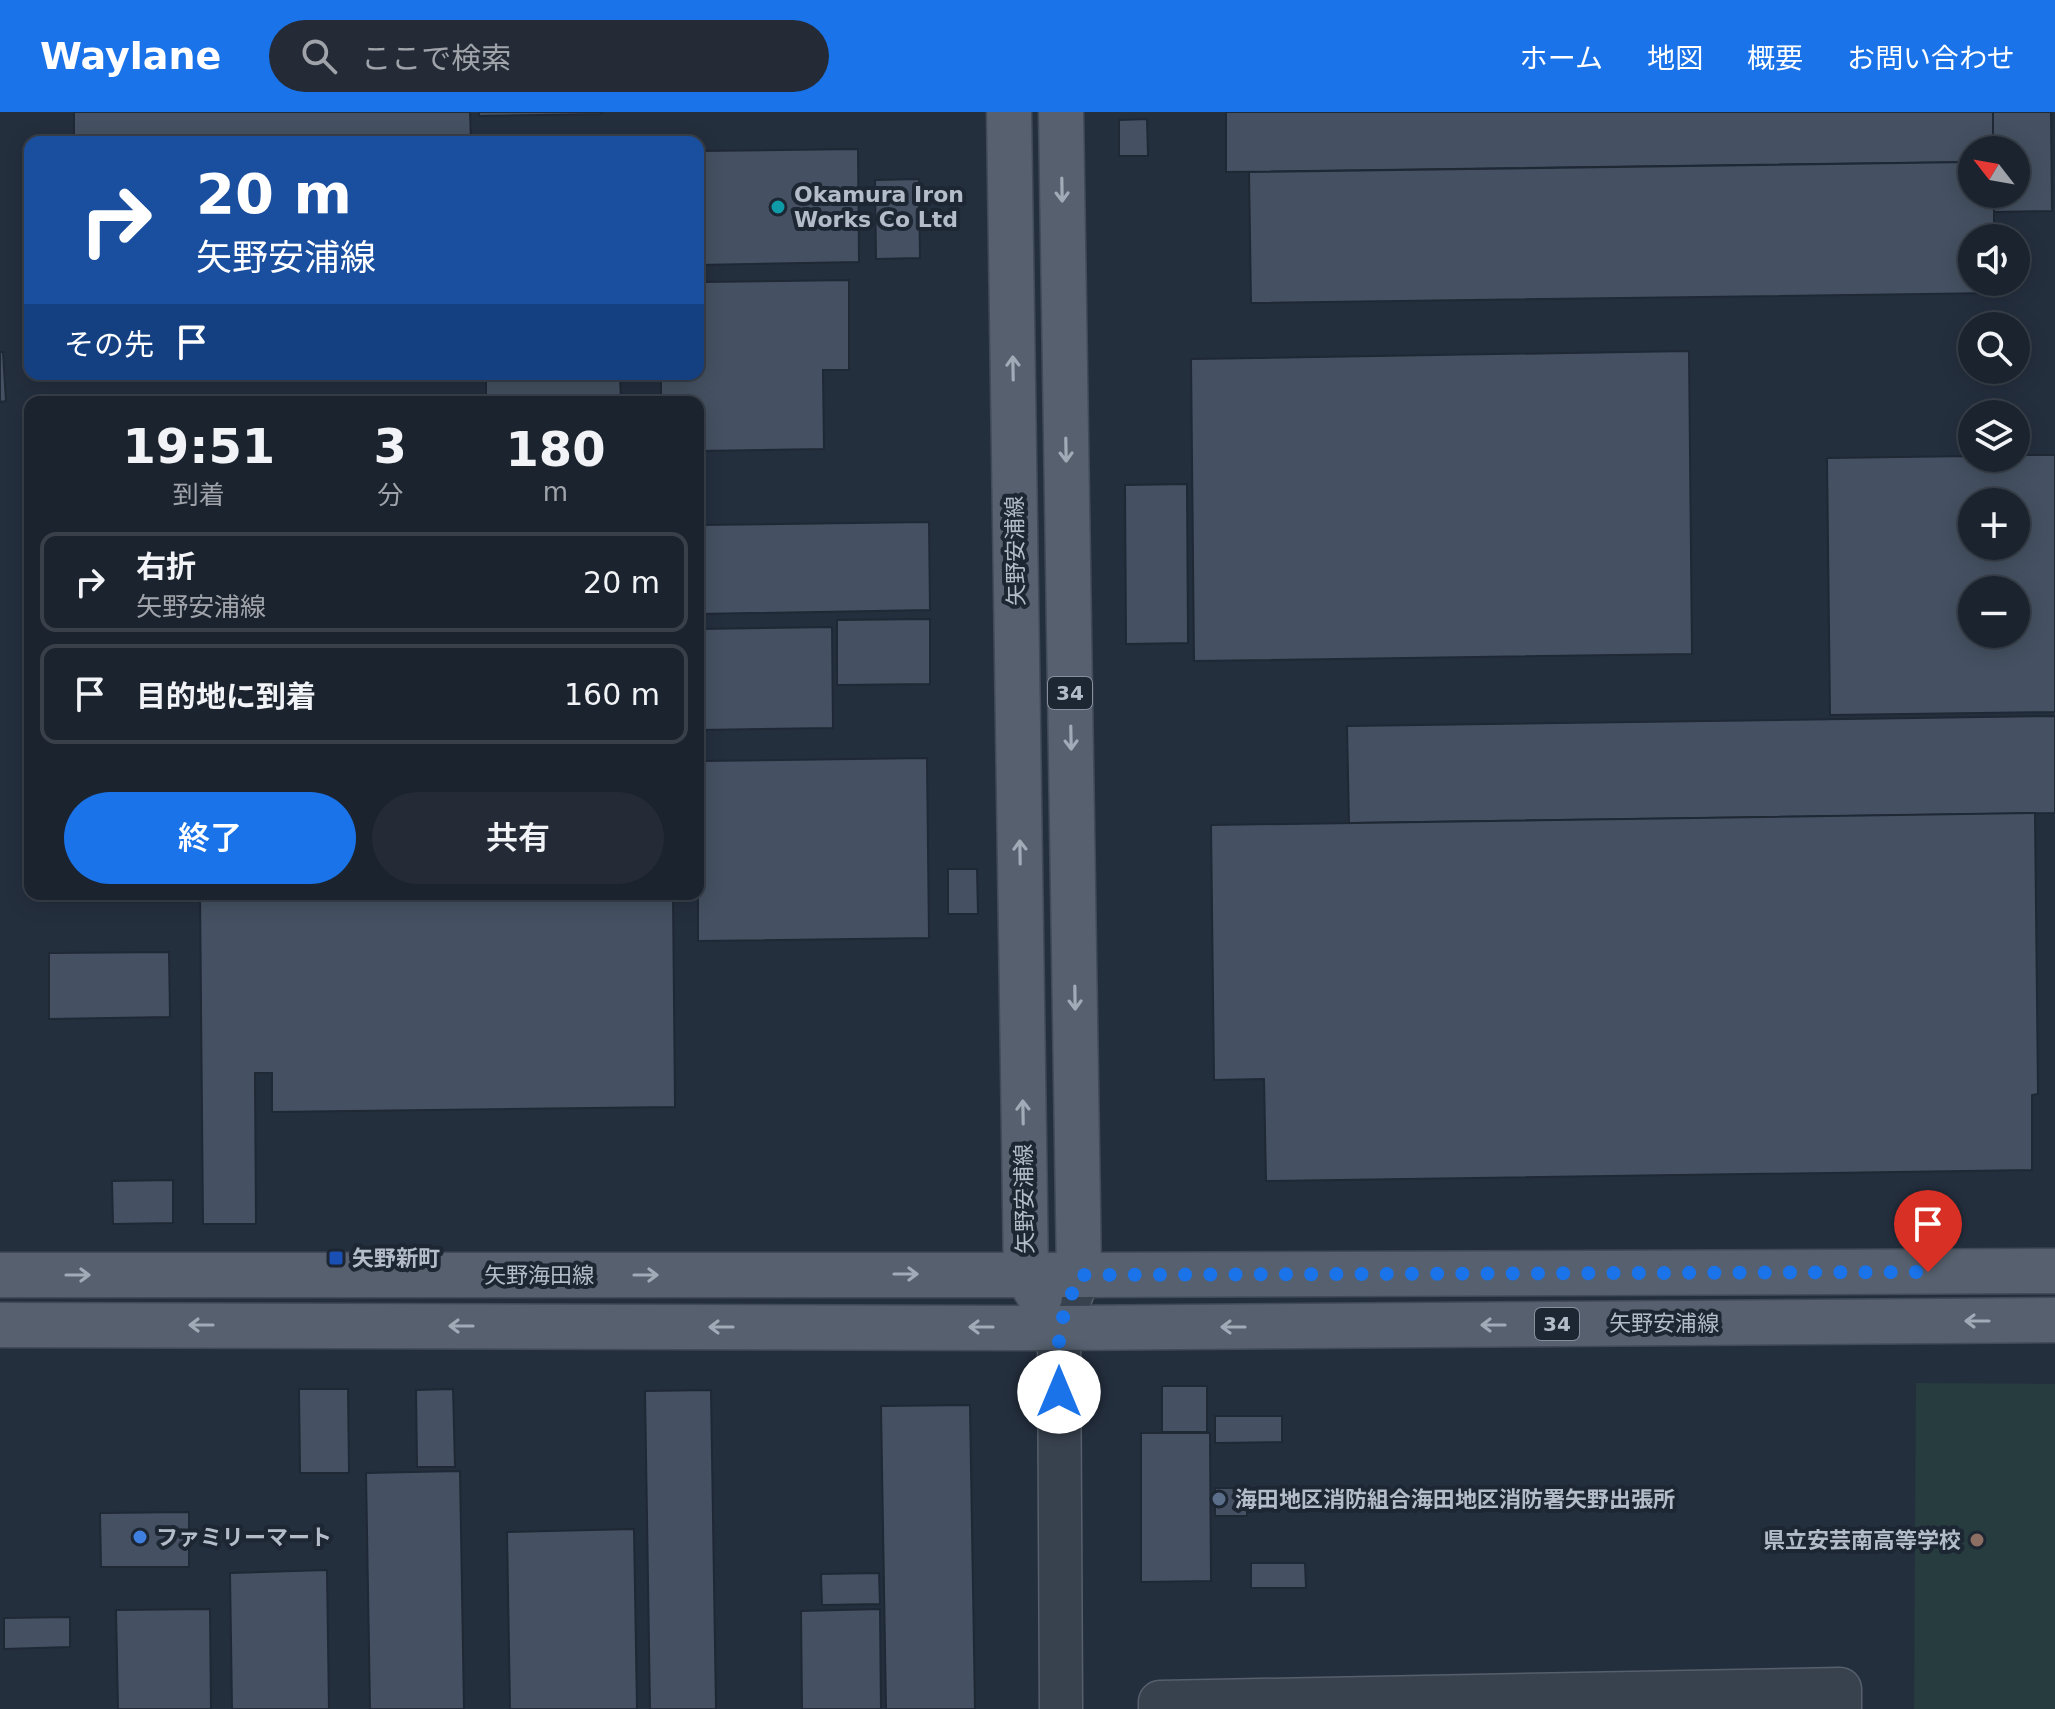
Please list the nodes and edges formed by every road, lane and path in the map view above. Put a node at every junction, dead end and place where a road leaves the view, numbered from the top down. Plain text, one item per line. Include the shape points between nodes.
1 (1009, 112) edge
2 (1061, 112) edge
3 (2055, 1271) edge
4 (1026, 1274) junction
5 (0, 1275) edge
6 (1079, 1275) junction
7 (2055, 1320) edge
8 (0, 1325) edge
9 (1059, 1328) junction
10 (1722, 1700) edge
11 (1577, 1702) edge
12 (1439, 1703) edge
13 (1295, 1704) edge
14 (1061, 1709) edge
15 (1160, 1709) edge
16 (1840, 1709) edge

4 -> 1 main road, 矢野安浦線 / 34
2 -> 6 main road, 34
3 - 6 main road
5 -> 4 main road, 矢野海田線
4 - 6 main road, 矢野海田線
4 - 9 main road, 矢野安浦線
6 - 9 street
7 -> 9 main road, 矢野安浦線 / 34
9 -> 8 main road
9 - 14 street
10 - 11 street
10 - 16 street via 1840,1689
11 - 12 street
12 - 13 street
13 - 15 street via 1160,1702

